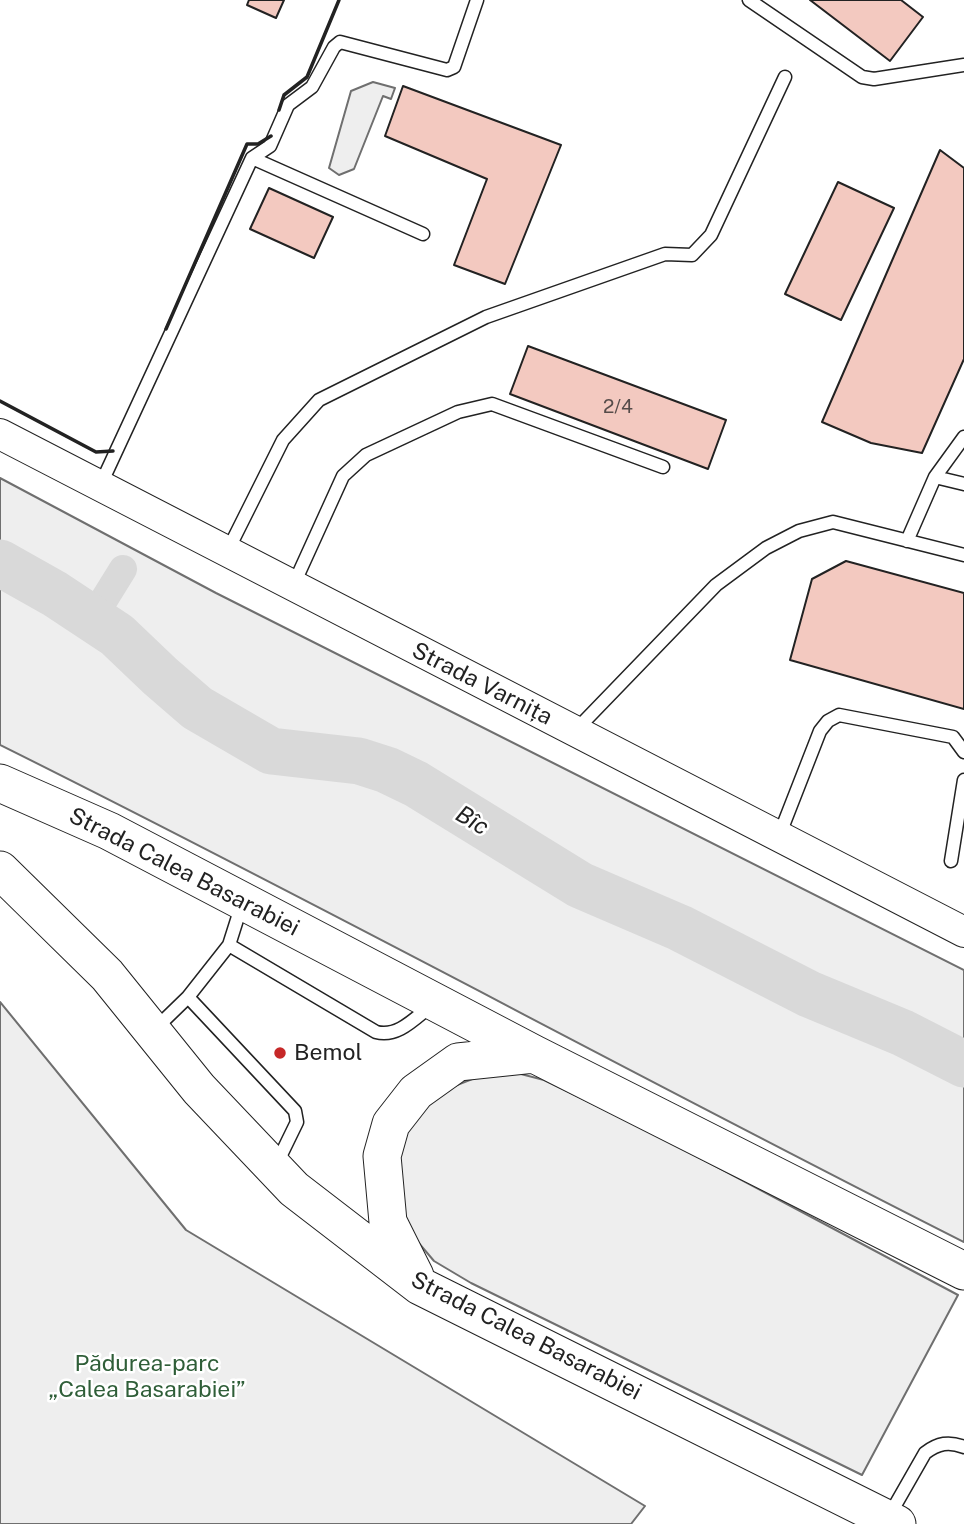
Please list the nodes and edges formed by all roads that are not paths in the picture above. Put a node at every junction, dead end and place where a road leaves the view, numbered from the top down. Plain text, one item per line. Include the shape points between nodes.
1 (477, 0) edge
2 (749, 0) edge
3 (964, 65) edge
4 (785, 77) dead end
5 (252, 158) junction
6 (423, 234) dead end
7 (0, 434) edge
8 (964, 437) edge
9 (663, 467) dead end
10 (935, 477) junction
11 (964, 484) edge
12 (100, 486) junction
13 (907, 541) junction
14 (227, 552) junction
15 (964, 555) edge
16 (293, 587) junction
17 (575, 732) junction
18 (964, 752) edge
19 (964, 780) edge
20 (0, 783) edge
21 (779, 837) junction
22 (951, 861) dead end
23 (0, 870) edge
24 (243, 901) junction
25 (964, 932) edge
26 (229, 945) junction
27 (188, 998) junction
28 (435, 1003) junction
29 (153, 1032) junction
30 (534, 1054) junction
31 (274, 1168) junction
32 (964, 1271) edge
33 (420, 1286) junction
34 (964, 1447) edge
35 (892, 1522) edge

1 - 5 lane via 454,67 447,70 340,43 334,47 312,87 288,105 270,146
2 - 3 lane via 862,77
4 - 14 lane via 710,235 692,255 665,254 486,317 319,400 283,440
5 - 6 lane
5 - 12 lane
7 - 12 street, Strada Varnița
8 - 10 lane
9 - 16 lane via 492,404 458,412 366,455 343,476
10 - 11 lane
10 - 13 lane
12 - 14 street, Strada Varnița
13 - 15 lane
13 - 17 lane via 833,522 799,531 766,548 716,585
14 - 16 street, Strada Varnița
16 - 17 street, Strada Varnița
17 - 21 street, Strada Varnița
18 - 21 lane via 953,737 839,715 820,732
19 - 22 lane
20 - 24 main road, Strada Calea Basarabiei via 109,831
21 - 25 street, Strada Varnița
23 - 29 main road, Strada Calea Basarabiei via 107,975
24 - 26 lane
24 - 28 main road, Strada Calea Basarabiei
26 - 27 lane
26 - 28 lane via 386,1035
27 - 29 lane
27 - 31 lane via 295,1111 297,1122
28 - 30 main road, Strada Calea Basarabiei
29 - 31 main road, Strada Calea Basarabiei via 199,1089
30 - 32 main road, Strada Calea Basarabiei
30 - 33 main road via 458,1062 416,1092 391,1124 382,1156 388,1222
31 - 33 main road, Strada Calea Basarabiei via 294,1189
33 - 35 main road, Strada Calea Basarabiei
34 - 35 lane via 944,1443 925,1453

